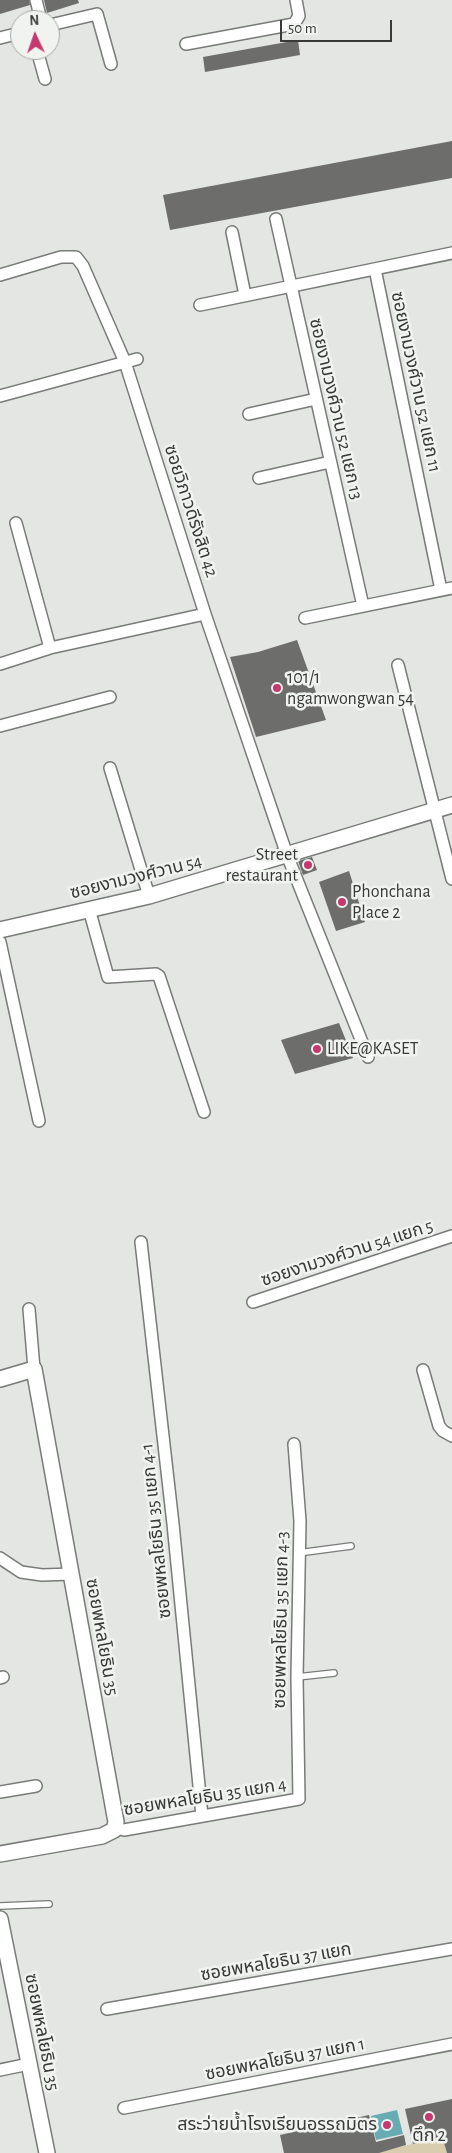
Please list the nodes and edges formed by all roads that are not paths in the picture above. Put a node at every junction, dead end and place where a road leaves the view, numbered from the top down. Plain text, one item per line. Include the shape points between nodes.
1 (296, 0) edge
2 (60, 23) edge
3 (186, 44) dead end
4 (40, 60) edge
5 (111, 64) dead end
6 (45, 79) dead end
7 (276, 219) dead end
8 (232, 232) dead end
9 (452, 254) edge
10 (375, 269) junction
11 (0, 275) edge
12 (291, 286) junction
13 (245, 296) junction
14 (200, 305) dead end
15 (137, 359) dead end
16 (125, 362) junction
17 (0, 396) edge
18 (316, 399) junction
19 (249, 414) dead end
20 (330, 462) junction
21 (258, 478) dead end
22 (16, 523) dead end
23 (446, 589) edge
24 (363, 606) junction
25 (205, 614) junction
26 (306, 618) dead end
27 (50, 648) junction
28 (0, 664) edge
29 (398, 665) dead end
30 (110, 696) dead end
31 (0, 726) edge
32 (110, 768) dead end
33 (452, 805) edge
34 (434, 810) junction
35 (288, 855) junction
36 (452, 879) edge
37 (149, 896) junction
38 (89, 909) junction
39 (0, 930) edge
40 (0, 942) edge
41 (368, 1057) dead end
42 (204, 1112) dead end
43 (39, 1120) dead end
44 (452, 1236) edge
45 (141, 1242) dead end
46 (253, 1302) dead end
47 (29, 1309) dead end
48 (34, 1369) junction
49 (423, 1370) dead end
50 (0, 1379) edge
51 (452, 1436) edge
52 (294, 1444) dead end
53 (351, 1546) dead end
54 (298, 1553) junction
55 (0, 1558) edge
56 (72, 1574) junction
57 (334, 1673) dead end
58 (296, 1677) junction
59 (36, 1786) dead end
60 (0, 1792) edge
61 (300, 1797) joint
62 (202, 1816) junction
63 (115, 1828) junction
64 (0, 1854) edge
65 (49, 1904) dead end
66 (0, 1906) edge
67 (0, 1919) edge
68 (452, 1949) edge
69 (5, 1967) edge
70 (107, 2009) dead end
71 (452, 2044) edge
72 (29, 2064) junction
73 (0, 2070) edge
74 (124, 2108) dead end
75 (47, 2153) edge

1 - 3 street via 299,16 294,24
2 - 5 street via 97,14
4 - 6 street
7 - 12 street, ซอยงามวงศ์วาน 52 แยก 13
8 - 13 street
9 - 10 street
10 - 12 street
10 - 23 street, ซอยงามวงศ์วาน 52 แยก 11
11 - 16 street, ซอยวิภาวดีรังสิต 42 via 61,257 76,257 83,266
12 - 13 street
12 - 18 street, ซอยงามวงศ์วาน 52 แยก 13
13 - 14 street
15 - 16 street
16 - 17 street
16 - 25 street, ซอยวิภาวดีรังสิต 42
18 - 19 street
18 - 20 street, ซอยงามวงศ์วาน 52 แยก 13
20 - 21 street
20 - 24 street, ซอยงามวงศ์วาน 52 แยก 13
22 - 27 street
23 - 24 street
24 - 26 street
25 - 27 street
25 - 35 street, ซอยวิภาวดีรังสิต 42
27 - 28 street
29 - 34 street
30 - 31 street
32 - 37 street
33 - 34 street, ซอยงามวงศ์วาน 54
34 - 35 street, ซอยงามวงศ์วาน 54
34 - 36 street
35 - 37 street, ซอยงามวงศ์วาน 54
35 - 41 street, ซอยวิภาวดีรังสิต 42
37 - 38 street, ซอยงามวงศ์วาน 54
38 - 39 street, ซอยงามวงศ์วาน 54
38 - 42 street via 108,977 159,976
40 - 43 street
44 - 46 street, ซอยงามวงศ์วาน 54 แยก 5
45 - 62 street, ซอยพหลโยธิน 35 แยก 4-1
47 - 48 street
48 - 50 street
48 - 56 street, ซอยพหลโยธิน 35
49 - 51 street via 439,1426
52 - 54 street, ซอยพหลโยธิน 35 แยก 4-3 via 300,1521
53 - 54 lane
54 - 58 street, ซอยพหลโยธิน 35 แยก 4-3
55 - 56 street via 21,1572
56 - 63 street, ซอยพหลโยธิน 35
57 - 58 lane
58 - 61 street, ซอยพหลโยธิน 35 แยก 4-3
59 - 60 street
61 - 62 street, ซอยพหลโยธิน 35 แยก 4
62 - 63 street, ซอยพหลโยธิน 35 แยก 4 via 124,1830
63 - 64 street via 111,1834
65 - 66 lane
67 - 69 street, ซอยพหลโยธิน 35
68 - 70 street, ซอยพหลโยธิน 37 แยก
69 - 72 street, ซอยพหลโยธิน 35
71 - 74 street, ซอยพหลโยธิน 37 แยก 1
72 - 73 street
72 - 75 street, ซอยพหลโยธิน 35

